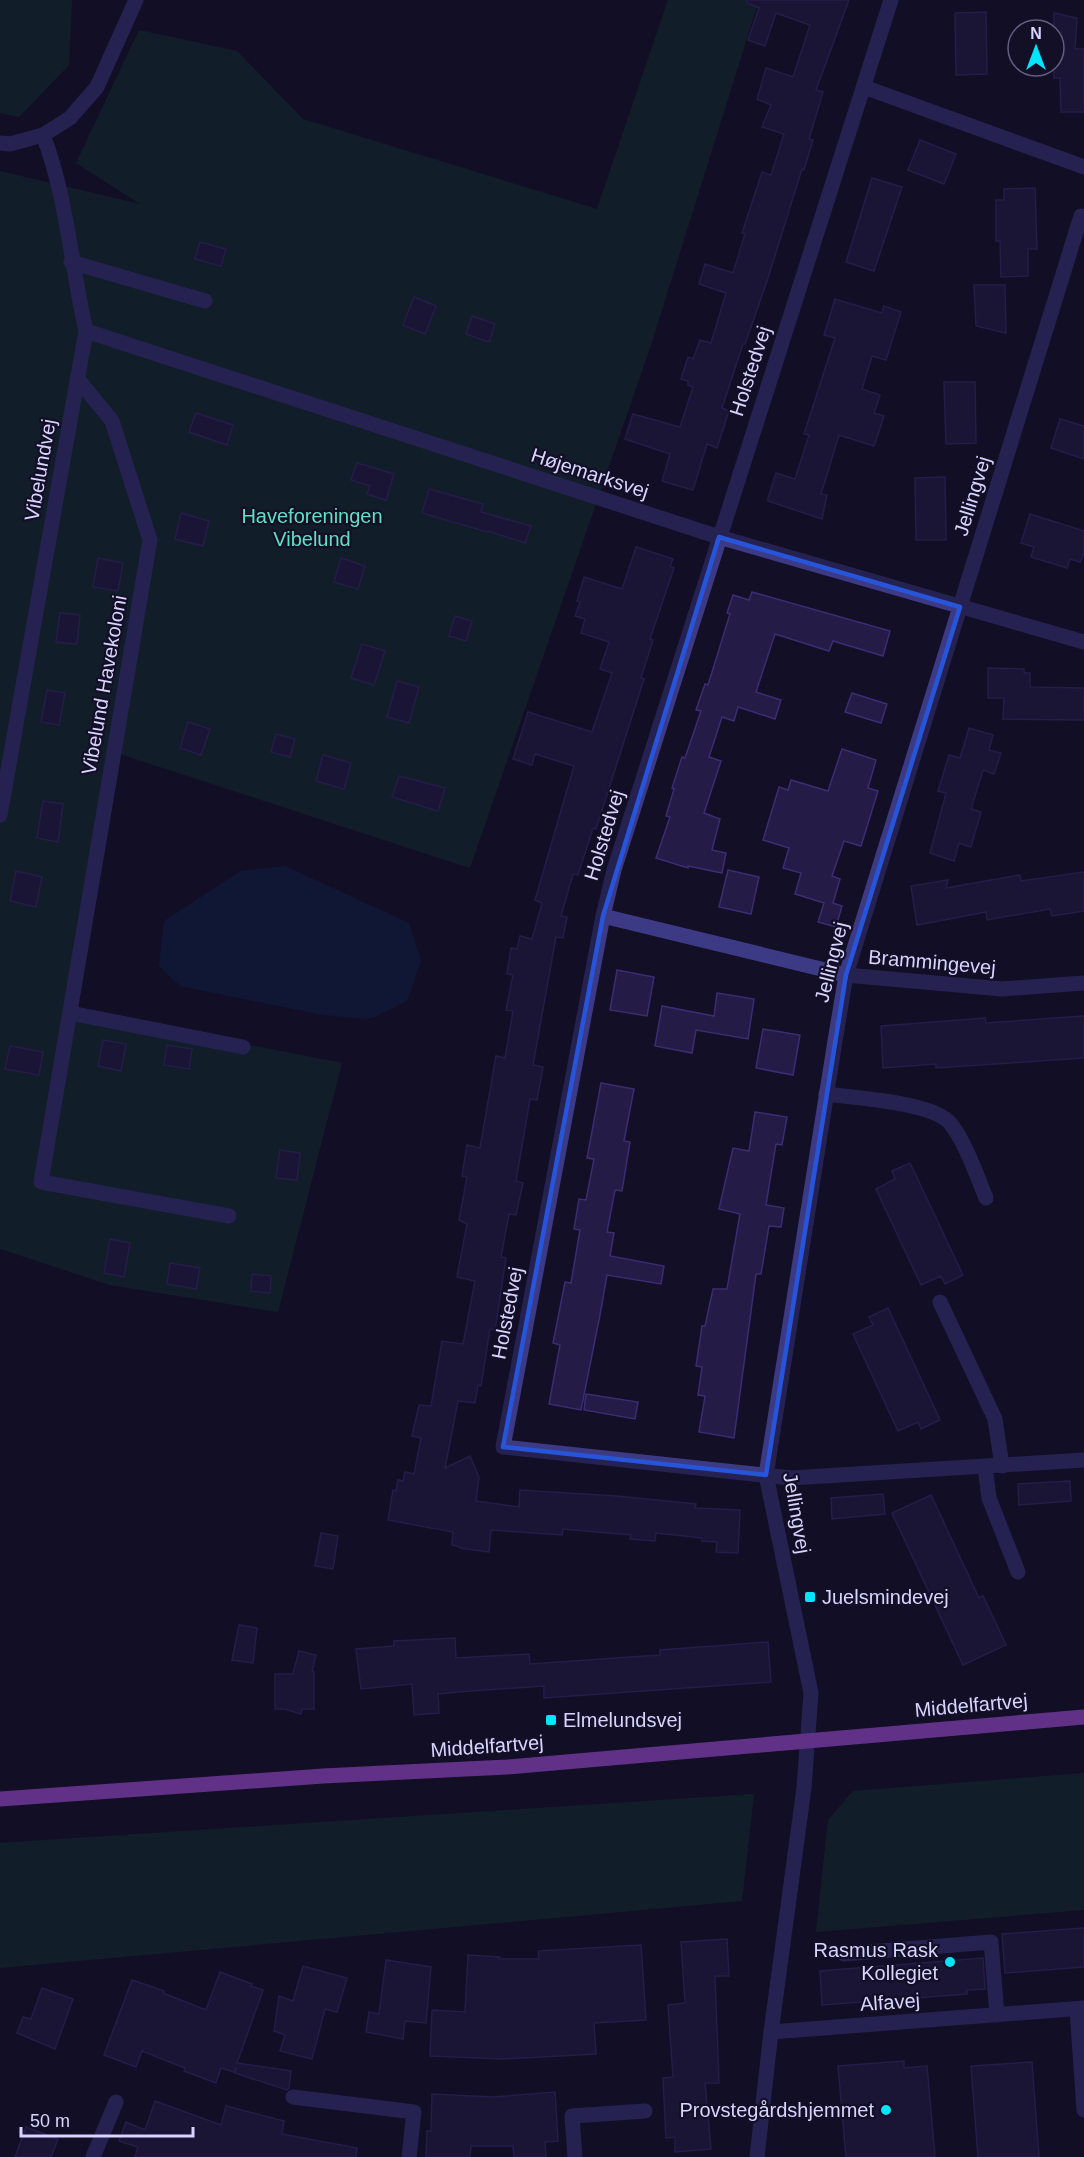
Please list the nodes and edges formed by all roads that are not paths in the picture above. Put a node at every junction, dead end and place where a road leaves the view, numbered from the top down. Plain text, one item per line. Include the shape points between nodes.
1 (136, 0) edge
2 (891, 0) edge
3 (864, 87) junction
4 (43, 135) junction
5 (0, 143) edge
6 (1084, 167) edge
7 (1081, 216) dead end
8 (71, 262) junction
9 (205, 302) dead end
10 (86, 331) junction
11 (77, 378) junction
12 (719, 537) junction
13 (960, 607) junction
14 (1084, 642) edge
15 (0, 814) edge
16 (603, 916) junction
17 (846, 975) junction
18 (1084, 983) edge
19 (70, 1013) junction
20 (243, 1047) dead end
21 (826, 1094) junction
22 (986, 1198) dead end
23 (229, 1216) dead end
24 (940, 1302) dead end
25 (1084, 1460) edge
26 (1002, 1466) junction
27 (985, 1467) junction
28 (766, 1475) junction
29 (1018, 1572) dead end
30 (1084, 1717) edge
31 (808, 1740) junction
32 (0, 1799) edge
33 (843, 1954) dead end
34 (1081, 2009) edge
35 (997, 2015) junction
36 (771, 2032) junction
37 (293, 2097) dead end
38 (116, 2102) dead end
39 (1084, 2110) edge
40 (645, 2111) dead end
41 (93, 2157) edge
42 (409, 2157) edge
43 (575, 2157) edge
44 (757, 2157) edge

1 - 4 street via 97,87 69,118
2 - 3 street, Holstedvej
3 - 6 street
3 - 12 street, Holstedvej
4 - 5 street
4 - 8 street, Vibelundvej via 54,165
7 - 13 street, Jellingvej
8 - 9 street
8 - 10 street, Vibelundvej
10 - 11 street, Vibelundvej
10 - 12 street, Højemarksvej
11 - 15 street, Vibelundvej
11 - 19 street, Vibelund Havekoloni via 112,421 150,540
12 - 13 street, Højemarksvej
12 - 16 street, Holstedvej
13 - 14 street, Højemarksvej
13 - 17 street, Jellingvej
16 - 17 street, Brammingevej
16 - 28 street, Holstedvej via 503,1447
17 - 18 street, Brammingevej via 1002,989
17 - 21 street, Jellingvej
19 - 20 street
19 - 23 street, Vibelund Havekoloni via 41,1182
21 - 22 street via 912,1105 949,1121
21 - 28 street, Jellingvej
24 - 26 street via 995,1419
25 - 26 street
26 - 27 street
27 - 28 street via 800,1478
27 - 29 street via 989,1498
28 - 31 street, Jellingvej via 812,1693
30 - 31 main road, Middelfartvej
31 - 32 main road, Middelfartvej via 507,1767
31 - 36 street
33 - 35 street via 991,1942
34 - 35 street, Alfavej
34 - 39 street
35 - 36 street, Alfavej
36 - 44 street
37 - 42 street via 414,2112
38 - 41 street
40 - 43 street via 572,2116

